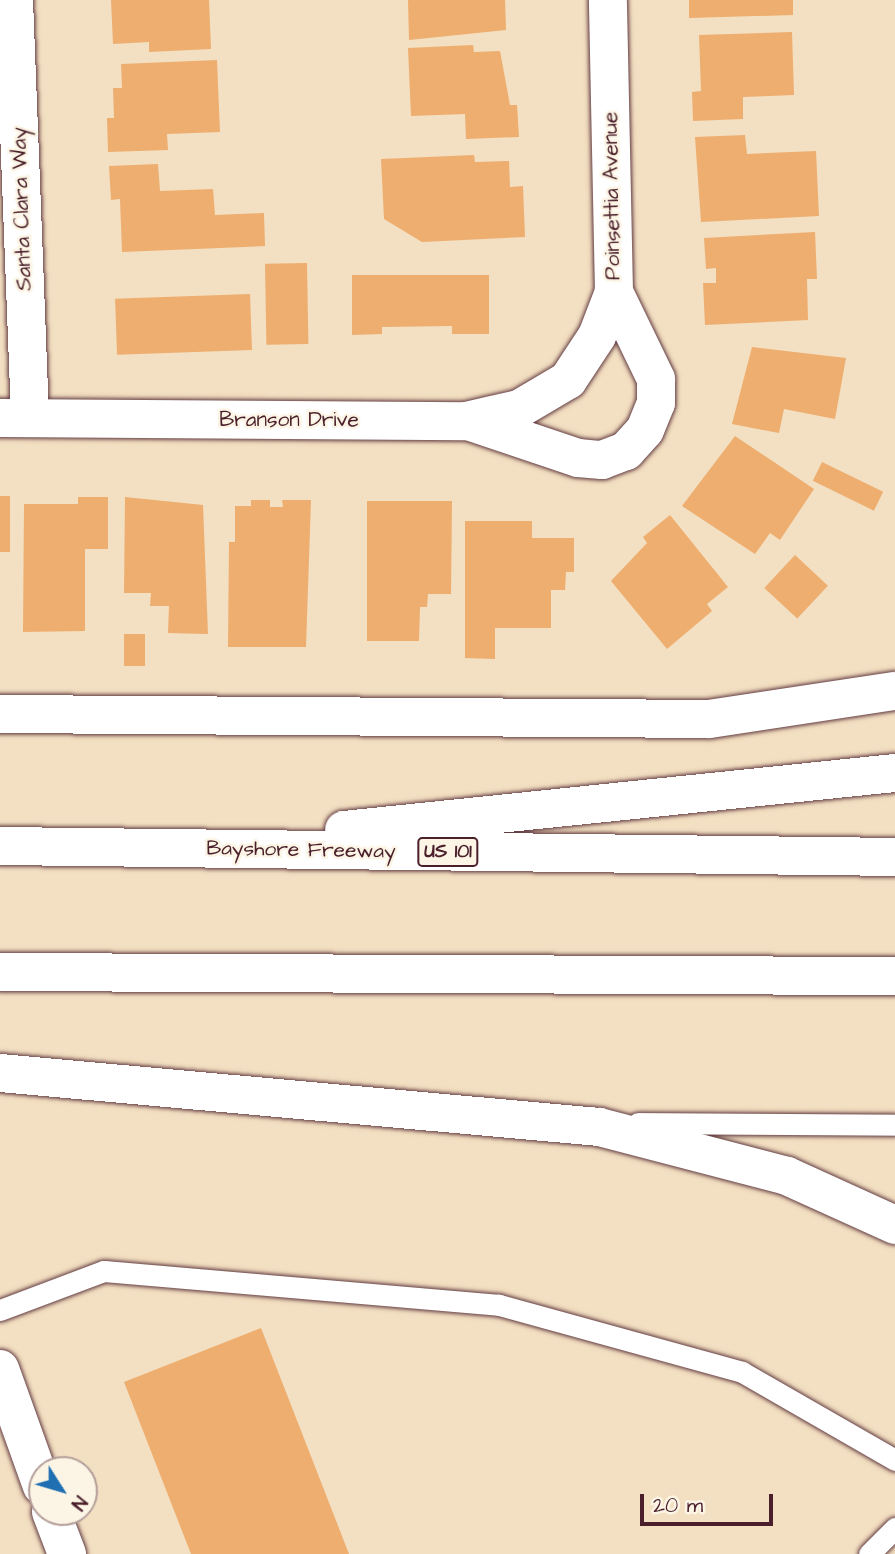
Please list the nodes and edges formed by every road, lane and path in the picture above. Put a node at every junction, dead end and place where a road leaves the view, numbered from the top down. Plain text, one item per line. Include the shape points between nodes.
1 (14, 0) edge
2 (608, 0) edge
3 (614, 292) junction
4 (568, 380) joint
5 (15, 418) edge
6 (466, 421) junction
7 (895, 691) edge
8 (0, 714) edge
9 (895, 773) edge
10 (0, 846) edge
11 (191, 848) junction
12 (895, 857) edge
13 (0, 972) edge
14 (895, 976) edge
15 (0, 1073) edge
16 (520, 1118) junction
17 (895, 1125) edge
18 (895, 1225) edge
19 (0, 1310) edge
20 (0, 1368) edge
21 (31, 1456) edge
22 (895, 1460) edge
23 (56, 1526) edge
24 (895, 1528) edge
25 (66, 1554) edge
26 (869, 1554) edge

1 - 5 main road, Santa Clara Way
2 - 3 main road, Poinsettia Avenue
3 - 4 main road, Poinsettia Avenue via 597,336
3 - 6 main road via 656,379 656,403 645,430 626,451 602,460 578,458
4 - 6 main road, Branson Drive via 519,409
5 - 6 main road, Branson Drive
7 - 8 main road via 709,719
9 - 11 main road via 640,795
10 - 11 main road, Bayshore Freeway / US 101
11 - 12 main road, Bayshore Freeway / US 101
13 - 14 main road
15 - 16 main road
16 - 17 lane
16 - 18 main road via 716,1154 787,1176
19 - 22 lane via 104,1271 499,1306 742,1372
20 - 21 main road
23 - 25 main road
24 - 26 lane

